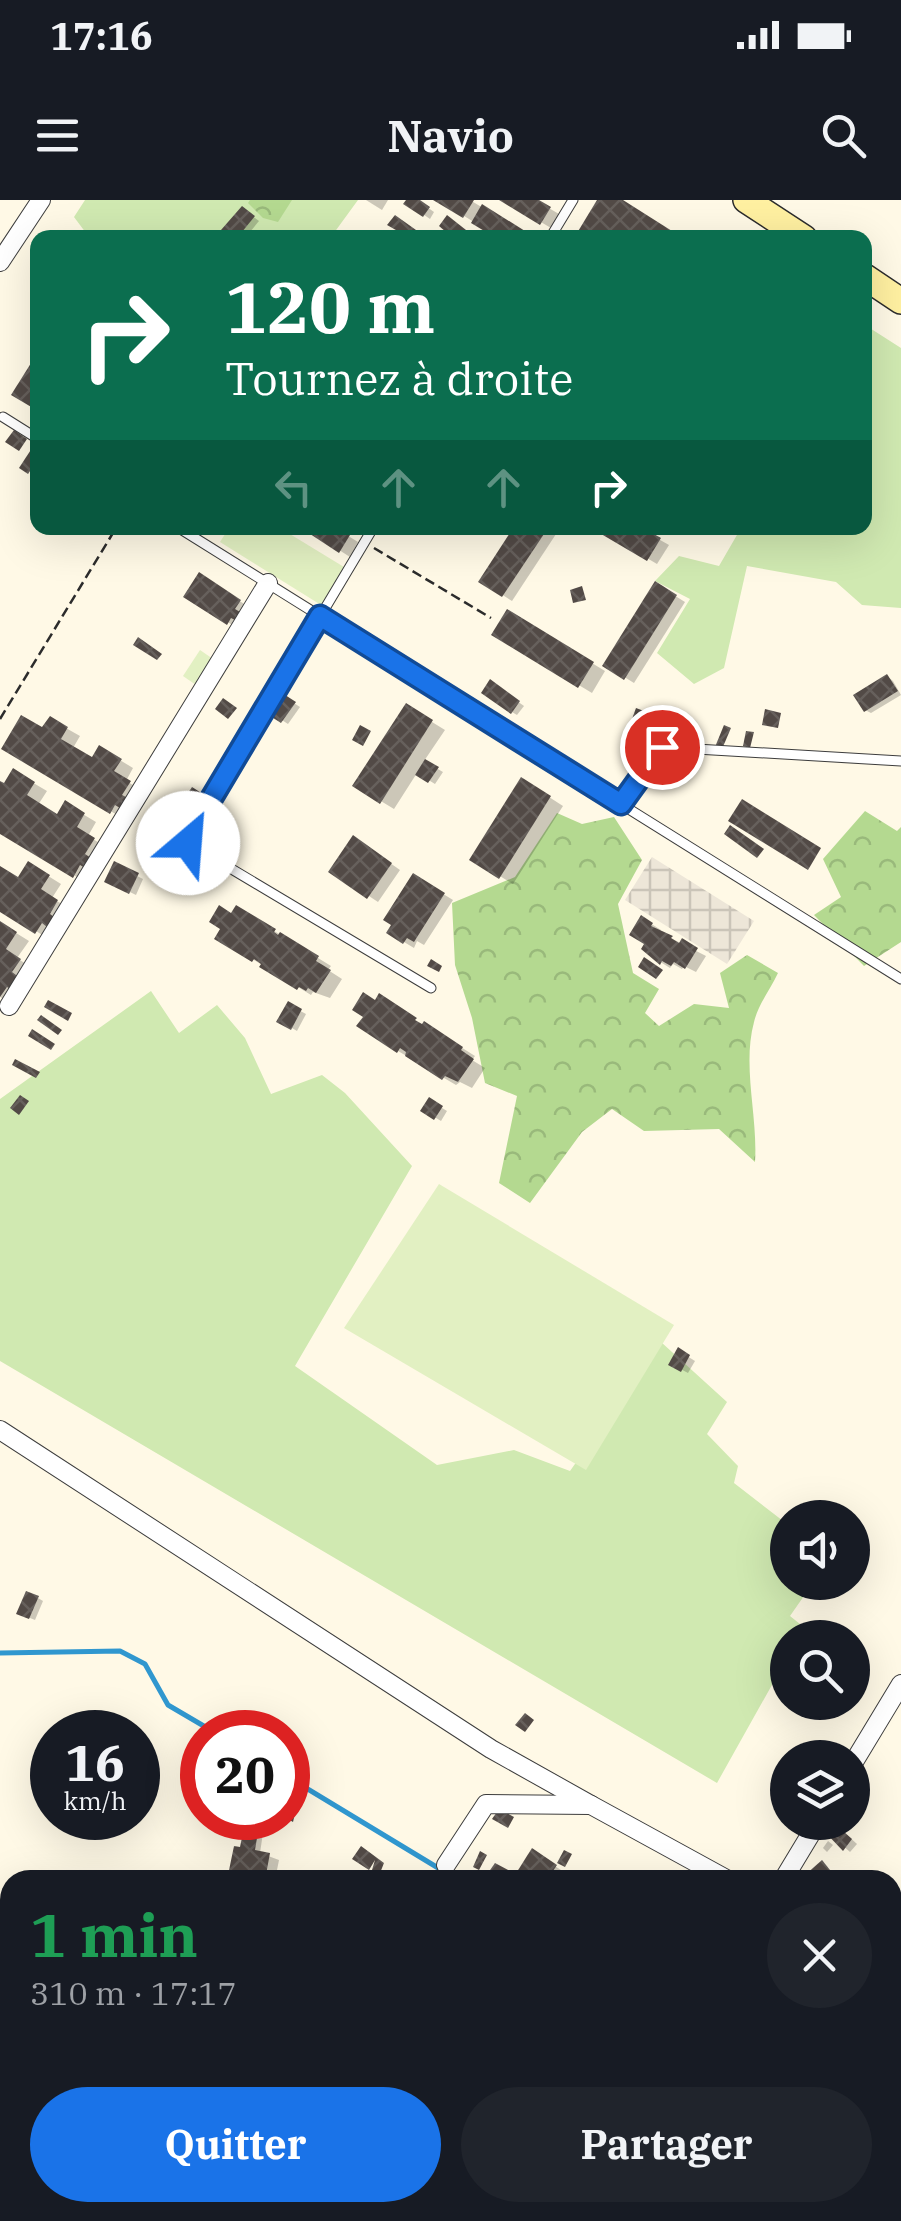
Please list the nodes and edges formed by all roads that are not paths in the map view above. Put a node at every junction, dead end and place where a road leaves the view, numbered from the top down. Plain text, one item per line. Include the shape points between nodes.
1 (41, 200) edge
2 (573, 200) edge
3 (746, 200) edge
4 (555, 230) edge
5 (792, 230) edge
6 (0, 262) edge
7 (872, 282) edge
8 (901, 301) edge
9 (3, 417) dead end
10 (30, 434) edge
11 (190, 535) edge
12 (368, 535) edge
13 (268, 583) junction
14 (320, 616) junction
15 (901, 761) edge
16 (621, 804) junction
17 (901, 979) edge
18 (431, 988) dead end
19 (9, 1006) dead end
20 (0, 1430) edge
21 (901, 1684) edge
22 (867, 1740) edge
23 (591, 1805) junction
24 (807, 1840) edge
25 (446, 1865) dead end
26 (710, 1870) edge
27 (790, 1870) edge

1 - 6 street
2 - 4 lane
3 - 5 main road
7 - 8 main road
9 - 10 lane
11 - 13 lane
12 - 14 lane
13 - 14 lane
13 - 19 street
14 - 16 lane
14 - 18 lane via 188,843
15 - 16 lane via 662,747
16 - 17 lane
20 - 23 street via 491,1750
21 - 22 street
23 - 25 street via 486,1804
23 - 26 street
24 - 27 street

